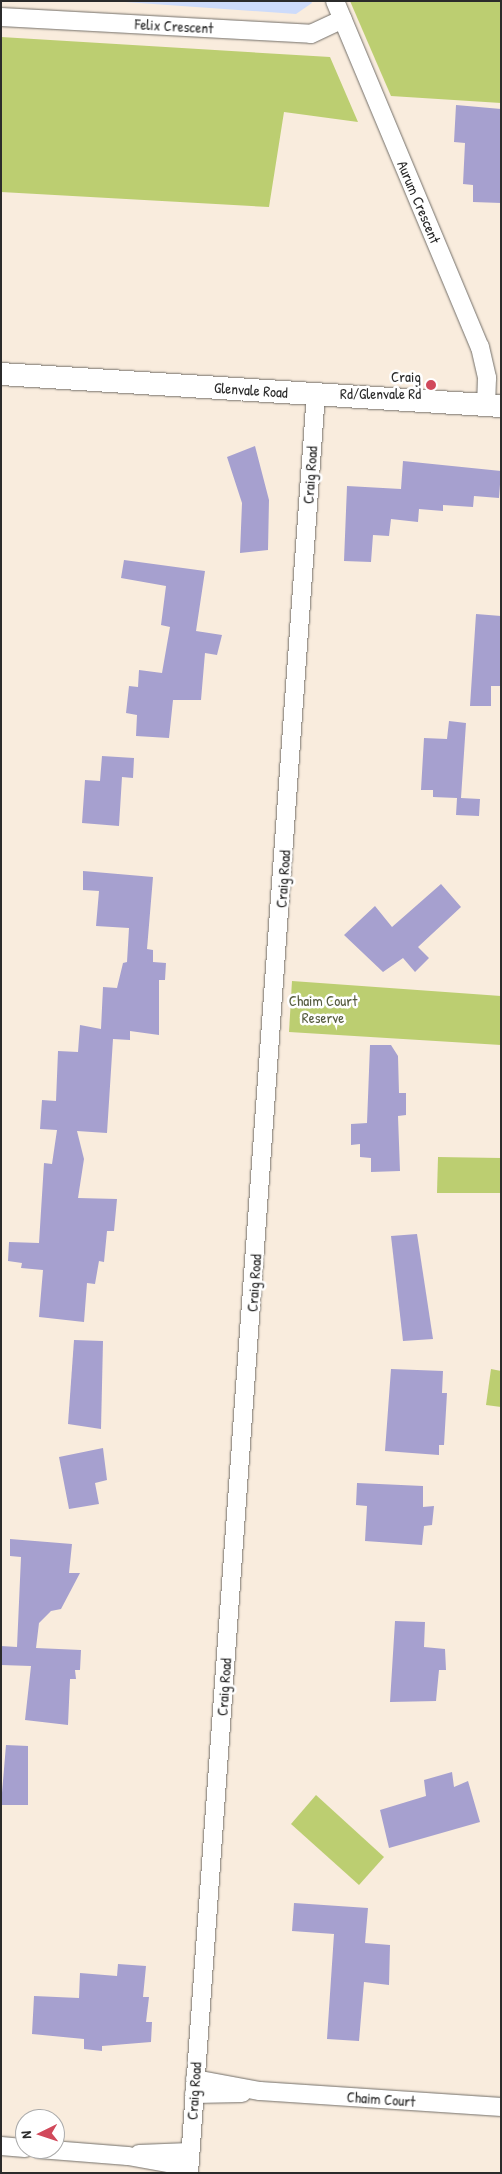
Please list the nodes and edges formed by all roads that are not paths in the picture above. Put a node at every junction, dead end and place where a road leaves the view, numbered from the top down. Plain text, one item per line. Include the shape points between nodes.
1 (336, 1) edge
2 (1, 17) edge
3 (343, 19) junction
4 (1, 374) edge
5 (316, 394) junction
6 (493, 406) edge
7 (195, 2087) junction
8 (501, 2107) edge
9 (1, 2146) edge
10 (15, 2147) edge
11 (65, 2151) edge
12 (189, 2164) edge

1 - 3 street, Aurum Crescent
2 - 3 street, Felix Crescent via 311,34
3 - 6 street, Aurum Crescent via 480,347
4 - 5 street, Glenvale Road
5 - 6 street, Glenvale Road
5 - 7 street, Craig Road
7 - 8 street, Chaim Court
7 - 12 street, Craig Road
9 - 10 street
11 - 12 street

